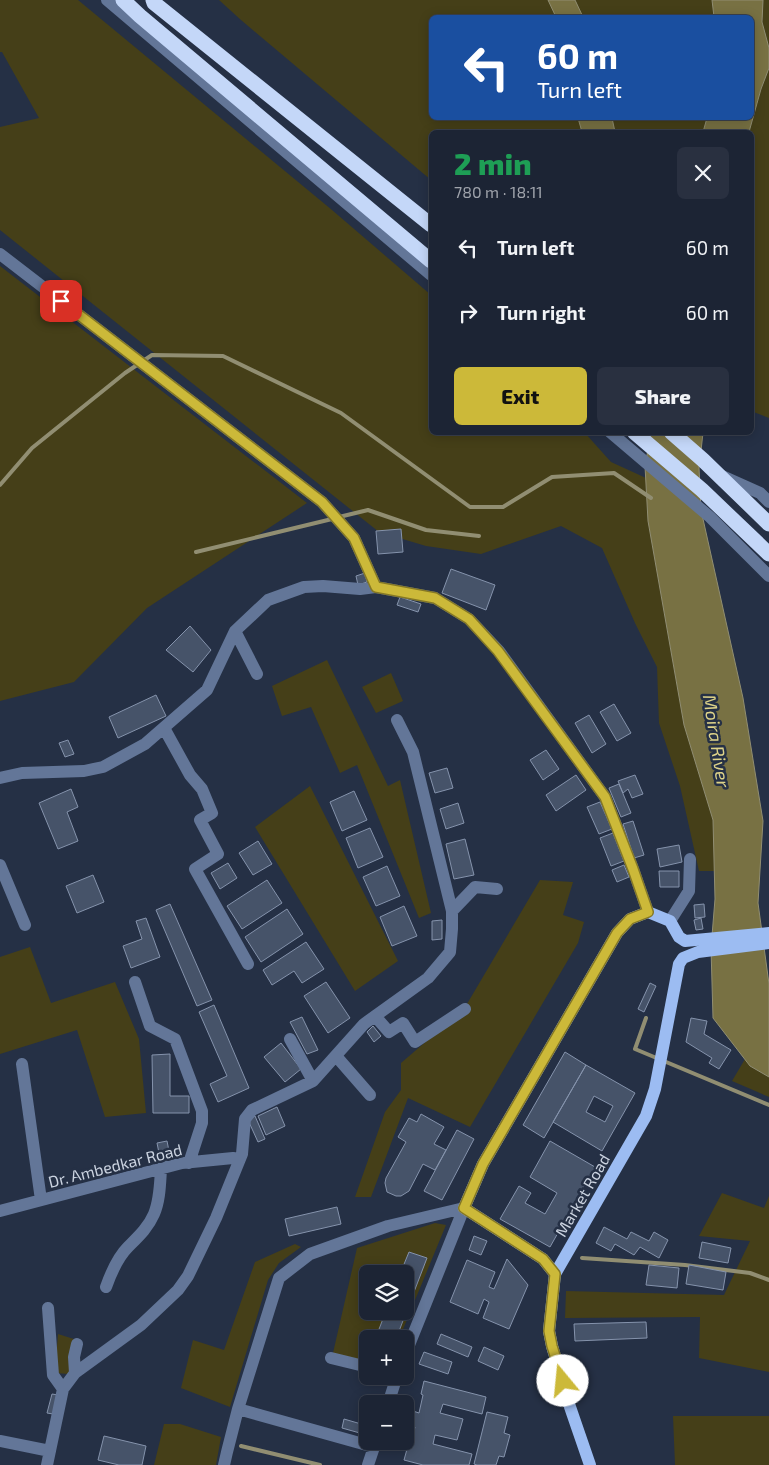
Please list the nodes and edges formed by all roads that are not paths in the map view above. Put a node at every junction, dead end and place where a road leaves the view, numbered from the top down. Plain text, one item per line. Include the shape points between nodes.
1 (107, 0) edge
2 (123, 0) edge
3 (153, 0) edge
4 (429, 223) edge
5 (0, 254) edge
6 (429, 259) edge
7 (429, 273) edge
8 (614, 435) edge
9 (638, 435) edge
10 (674, 435) edge
11 (716, 472) junction
12 (769, 502) edge
13 (769, 524) edge
14 (769, 554) edge
15 (769, 576) edge
16 (376, 587) junction
17 (235, 630) junction
18 (257, 674) dead end
19 (397, 720) dead end
20 (164, 728) junction
21 (0, 778) edge
22 (690, 859) dead end
23 (0, 865) edge
24 (497, 889) dead end
25 (452, 911) junction
26 (648, 912) junction
27 (670, 921) junction
28 (24, 925) dead end
29 (769, 933) edge
30 (679, 937) junction
31 (769, 943) edge
32 (697, 946) junction
33 (248, 964) dead end
34 (679, 964) junction
35 (135, 982) dead end
36 (465, 1009) dead end
37 (375, 1016) junction
38 (290, 1038) dead end
39 (336, 1056) junction
40 (22, 1064) dead end
41 (313, 1081) junction
42 (370, 1095) dead end
43 (240, 1159) junction
44 (189, 1163) junction
45 (162, 1169) junction
46 (40, 1200) junction
47 (464, 1208) junction
48 (0, 1211) edge
49 (555, 1274) junction
50 (106, 1287) dead end
51 (48, 1308) dead end
52 (414, 1333) edge
53 (77, 1344) dead end
54 (332, 1358) dead end
55 (359, 1365) edge
56 (75, 1373) junction
57 (63, 1389) junction
58 (238, 1409) junction
59 (359, 1440) edge
60 (0, 1441) edge
61 (373, 1450) edge
62 (50, 1451) junction
63 (48, 1465) edge
64 (224, 1465) edge
65 (368, 1465) edge
66 (590, 1465) edge

1 - 7 street
2 - 6 highway
3 - 4 highway
5 - 16 street via 322,502 354,538
8 - 15 street via 710,517
9 - 14 highway
10 - 11 highway
11 - 12 street via 760,493
11 - 13 highway
16 - 17 street via 304,587 268,600
16 - 26 street via 435,598 469,619 498,651 605,797
17 - 18 street
17 - 20 street via 207,690
19 - 25 street via 413,752
20 - 21 street via 145,744 102,767 84,771 22,773
20 - 33 street via 202,790 212,813 200,820 218,854 195,868
22 - 27 street via 689,891
23 - 28 street
24 - 25 street via 475,887
25 - 37 street via 450,952 428,978
26 - 27 main road
26 - 47 main road via 630,919 617,933 483,1164
27 - 30 main road
29 - 32 main road
30 - 32 main road
30 - 34 main road, Market Road
31 - 32 main road
32 - 34 main road
34 - 49 main road, Market Road via 655,1089 646,1116
35 - 44 street via 150,1026 175,1039 202,1110 202,1123
36 - 37 street via 415,1042 403,1023 389,1032
37 - 39 street
38 - 41 street
39 - 41 street
39 - 42 street
40 - 46 street
41 - 43 street via 252,1110 245,1119
43 - 44 street, Dr. Ambedkar Road
43 - 56 street via 216,1218 178,1290 141,1325
44 - 45 street, Dr. Ambedkar Road
45 - 46 street, Dr. Ambedkar Road
45 - 50 street via 154,1214 145,1230 114,1265
46 - 48 street, Dr. Ambedkar Road
47 - 49 main road via 543,1259
47 - 52 street
47 - 58 street via 388,1226 310,1254 279,1278
49 - 66 main road, Market Road via 549,1331
51 - 57 street via 53,1375
53 - 56 street
54 - 55 street
56 - 57 street
57 - 62 street
58 - 59 street
58 - 64 street
60 - 62 street
61 - 65 street
62 - 63 street

